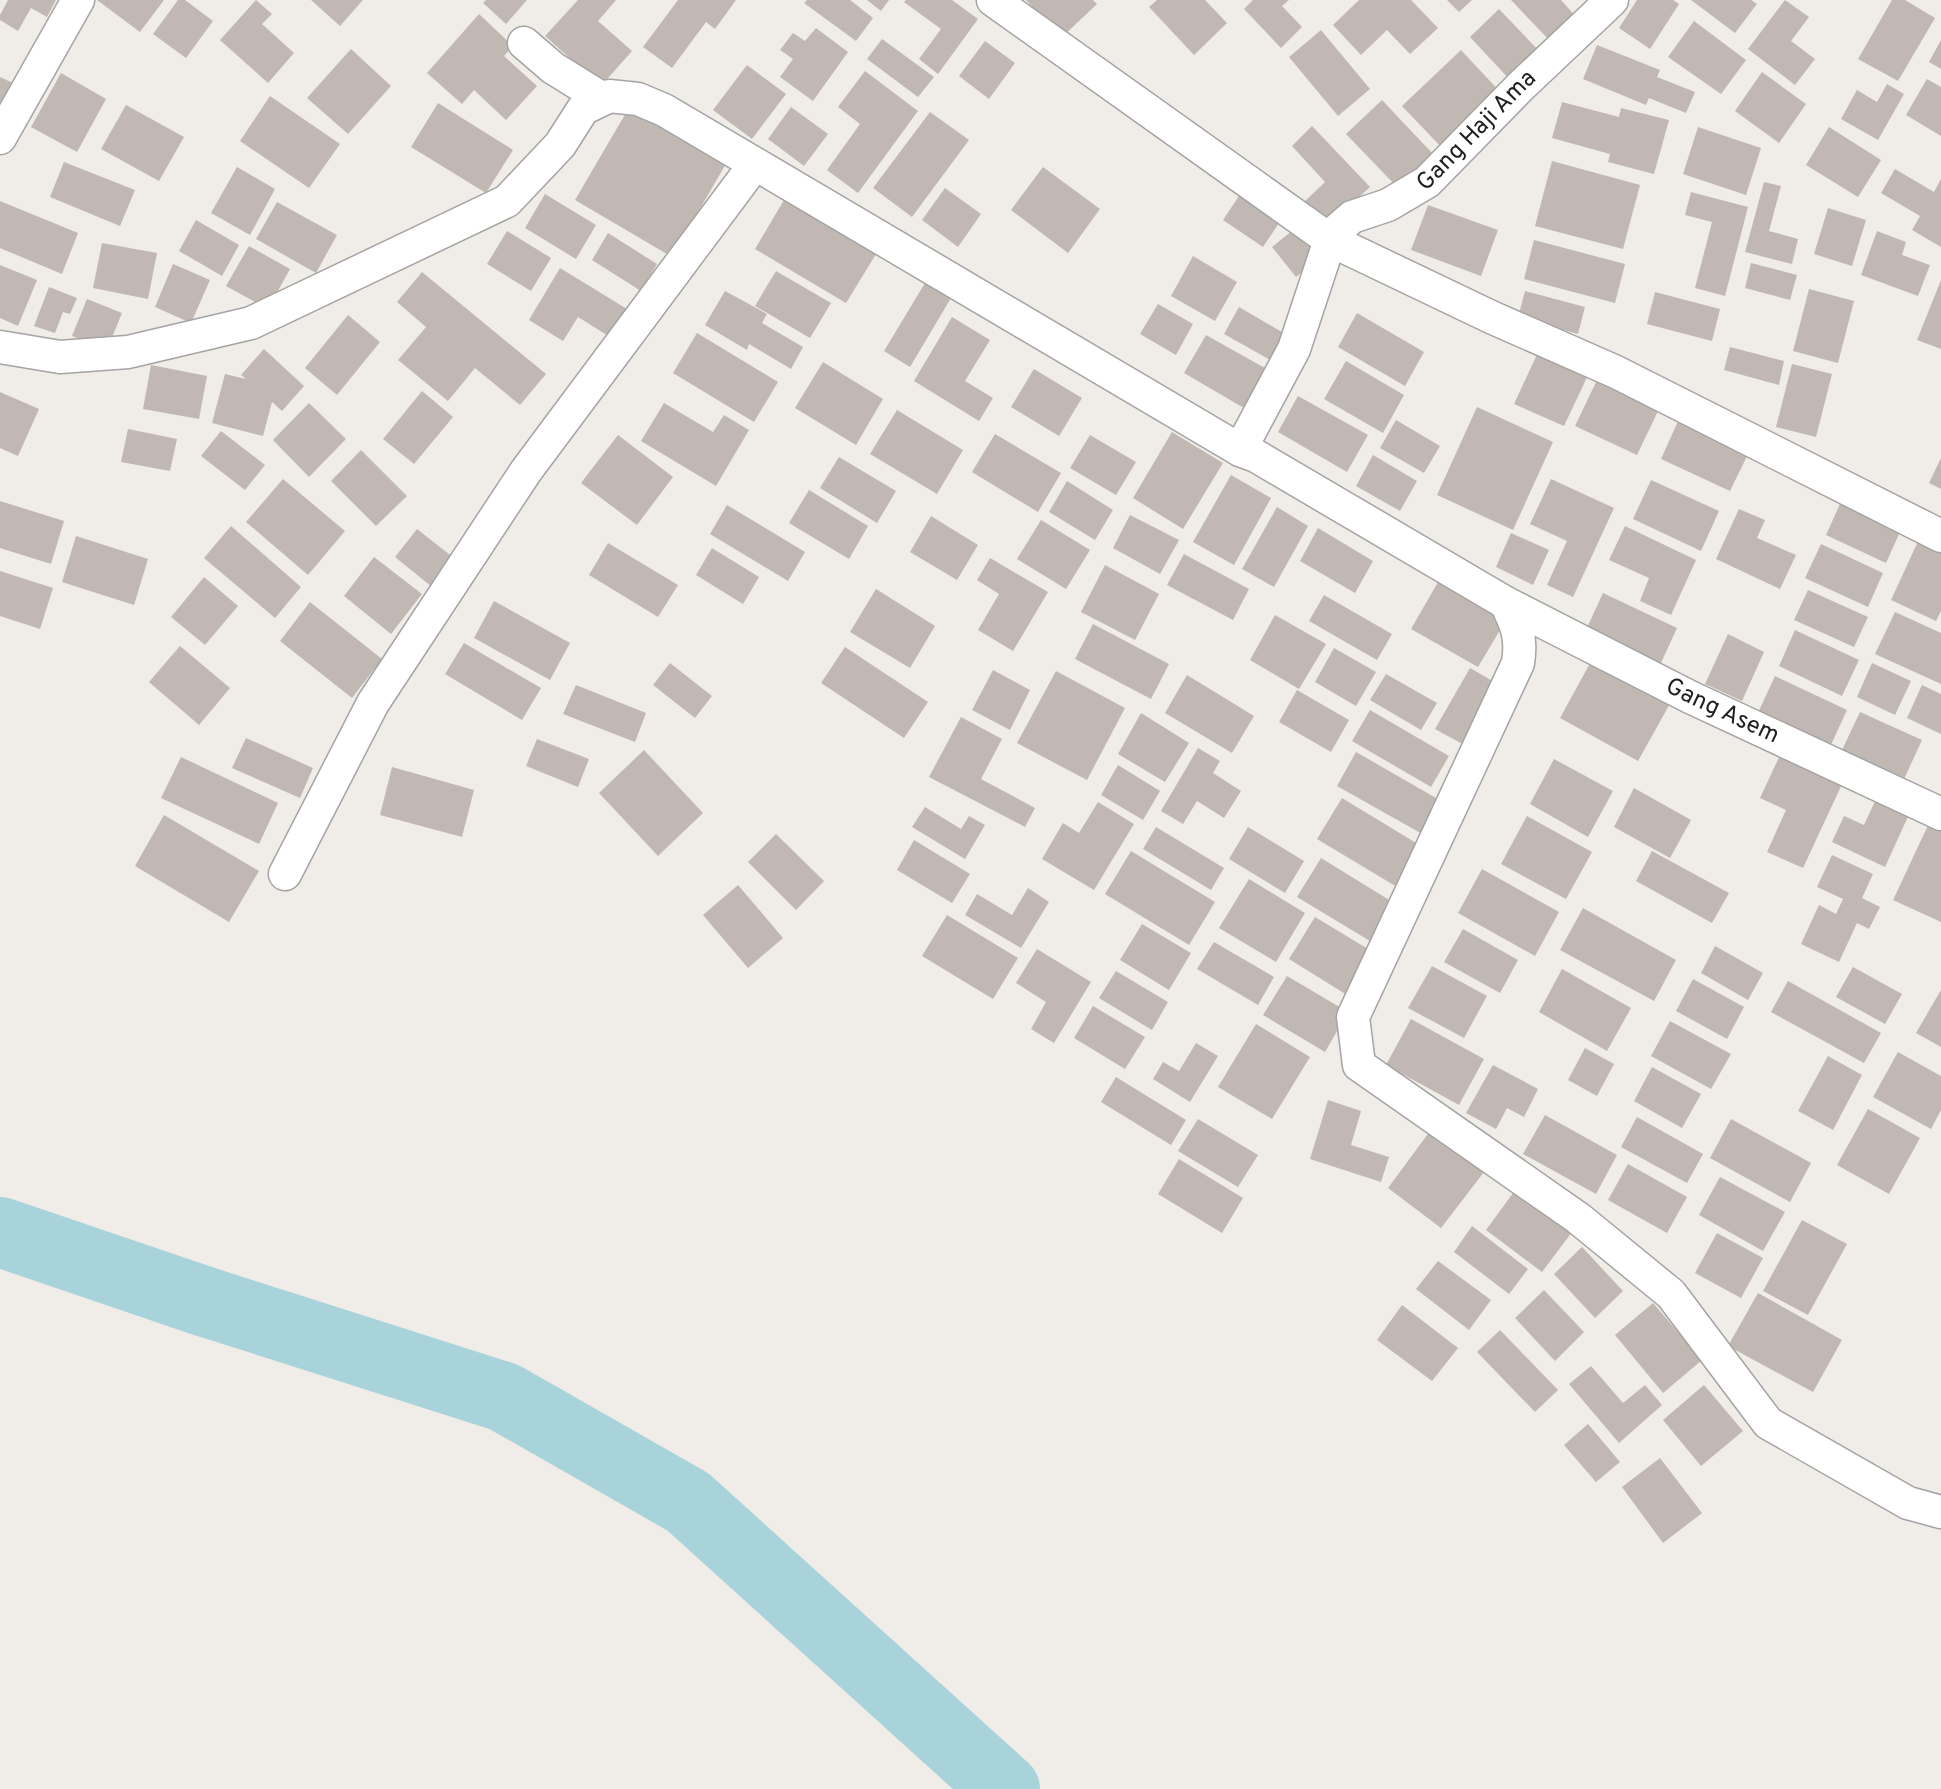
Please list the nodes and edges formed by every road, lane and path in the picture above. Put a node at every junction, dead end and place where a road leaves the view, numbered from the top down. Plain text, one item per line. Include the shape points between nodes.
1 (78, 0) edge
2 (993, 0) edge
3 (1612, 0) edge
4 (524, 43) dead end
5 (603, 99) junction
6 (0, 138) edge
7 (755, 164) junction
8 (1330, 240) junction
9 (0, 347) edge
10 (1240, 450) junction
11 (1941, 536) edge
12 (1506, 603) junction
13 (1941, 814) edge
14 (285, 874) dead end
15 (1941, 1512) edge

1 - 6 street
2 - 8 street
3 - 8 street, Gang Haji Ama via 1427,182 1388,205 1352,217
4 - 5 street via 553,68
5 - 7 street, Gang Asem via 638,99 664,110
5 - 9 street via 583,109 560,145 508,201 251,323 128,352 60,357
7 - 10 street, Gang Asem
7 - 14 street via 519,482 373,703
8 - 10 street via 1294,349
8 - 11 street via 1616,372
10 - 12 street, Gang Asem
12 - 13 street, Gang Asem via 1678,691
12 - 15 street via 1519,631 1518,663 1353,1017 1359,1065 1578,1218 1671,1294 1768,1423 1908,1503

